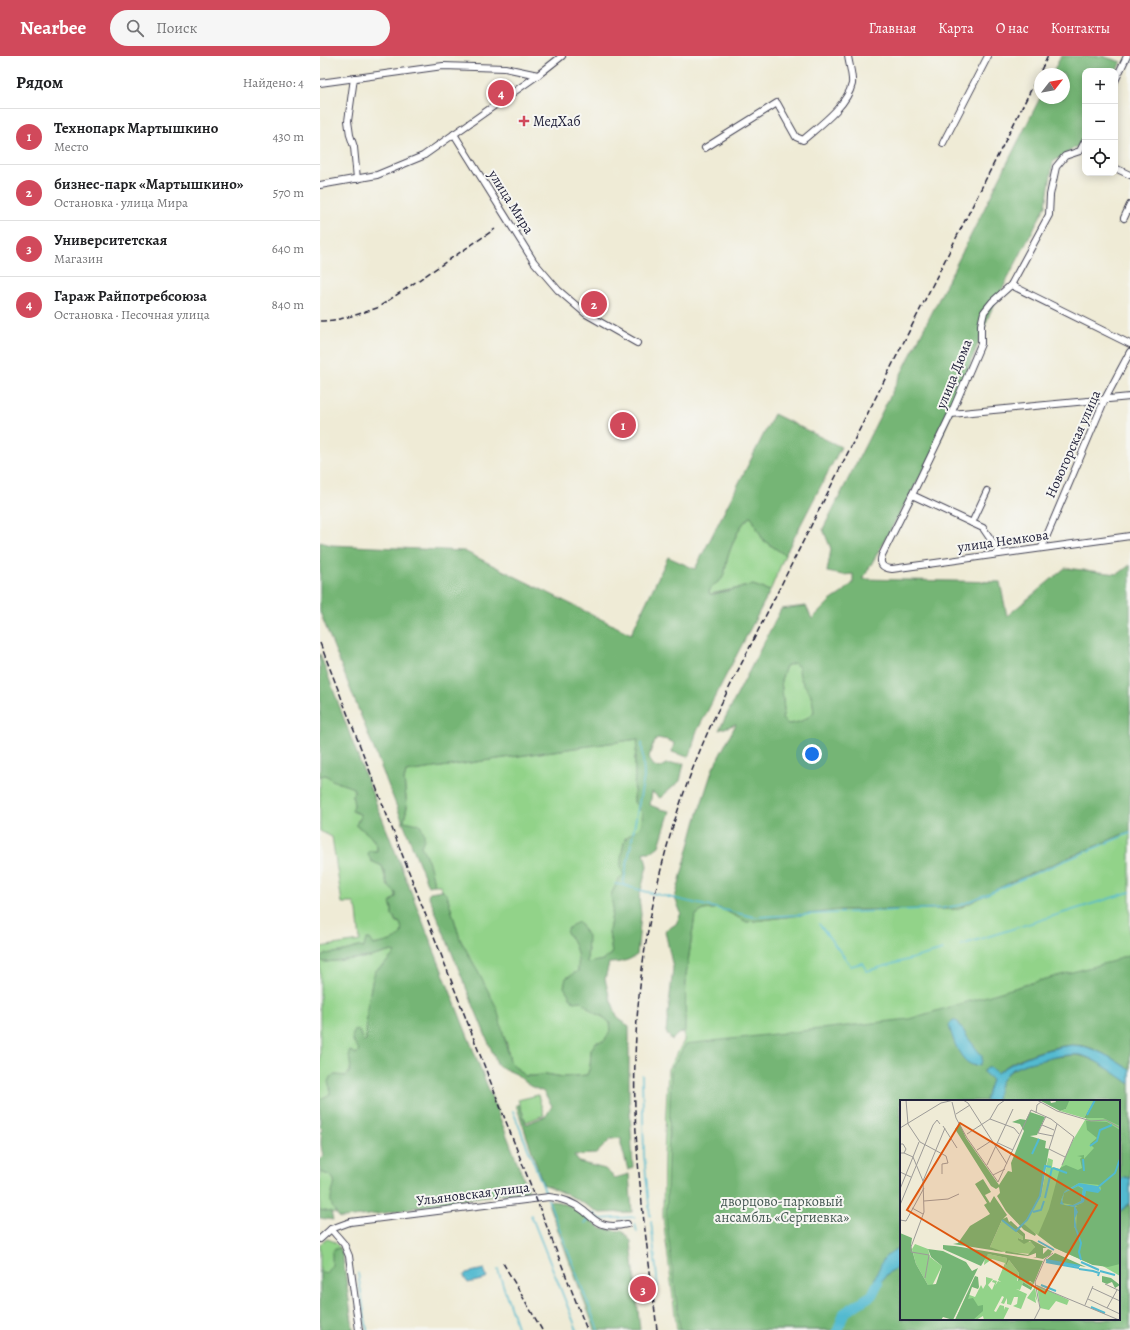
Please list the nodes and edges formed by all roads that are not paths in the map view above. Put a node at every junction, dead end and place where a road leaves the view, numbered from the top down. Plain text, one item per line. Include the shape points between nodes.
1 (562, 56) edge
2 (848, 56) edge
3 (988, 56) edge
4 (1127, 56) edge
5 (538, 75) junction
6 (1118, 75) edge
7 (354, 78) junction
8 (320, 83) edge
9 (454, 134) junction
10 (943, 143) dead end
11 (705, 148) dead end
12 (1082, 152) edge
13 (1118, 169) edge
14 (1130, 175) edge
15 (358, 179) junction
16 (320, 185) edge
17 (1130, 205) edge
18 (1124, 218) dead end
19 (1011, 285) junction
20 (637, 343) dead end
21 (1130, 344) edge
22 (1130, 352) edge
23 (1130, 397) edge
24 (1105, 399) junction
25 (951, 414) junction
26 (988, 491) dead end
27 (912, 495) junction
28 (972, 523) junction
29 (1130, 536) edge
30 (1042, 547) junction
31 (1000, 553) junction
32 (881, 565) joint
33 (627, 1224) dead end
34 (331, 1229) junction
35 (320, 1239) edge
36 (359, 1330) edge

1 - 5 street
2 - 11 street via 852,83 846,99 803,140 796,137 776,103
3 - 10 street
4 - 6 street
5 - 7 street via 505,68 443,66
5 - 9 street
7 - 8 street
7 - 15 street via 348,121
9 - 15 street via 423,156 377,175
9 - 20 street, улица Мира via 534,262 558,290 586,314
12 - 19 street, улица Дюма via 1065,156 1056,167 1049,215
13 - 14 street
15 - 16 street
17 - 18 street
19 - 21 street
19 - 25 street, улица Дюма via 984,312 981,344
22 - 24 street, Новогорская улица
23 - 24 street
24 - 25 street
24 - 30 street, Новогорская улица
25 - 27 street, улица Дюма
26 - 28 street
27 - 28 street
27 - 32 street, улица Дюма via 882,555
28 - 31 street via 983,528
29 - 30 street, улица Немкова
30 - 31 street, улица Немкова
31 - 32 street, улица Немкова via 892,569 886,569
33 - 34 street, Ульяновская улица via 604,1225 572,1204 560,1198 549,1197 350,1222
34 - 35 street, Ульяновская улица
34 - 36 street via 344,1244 349,1256

